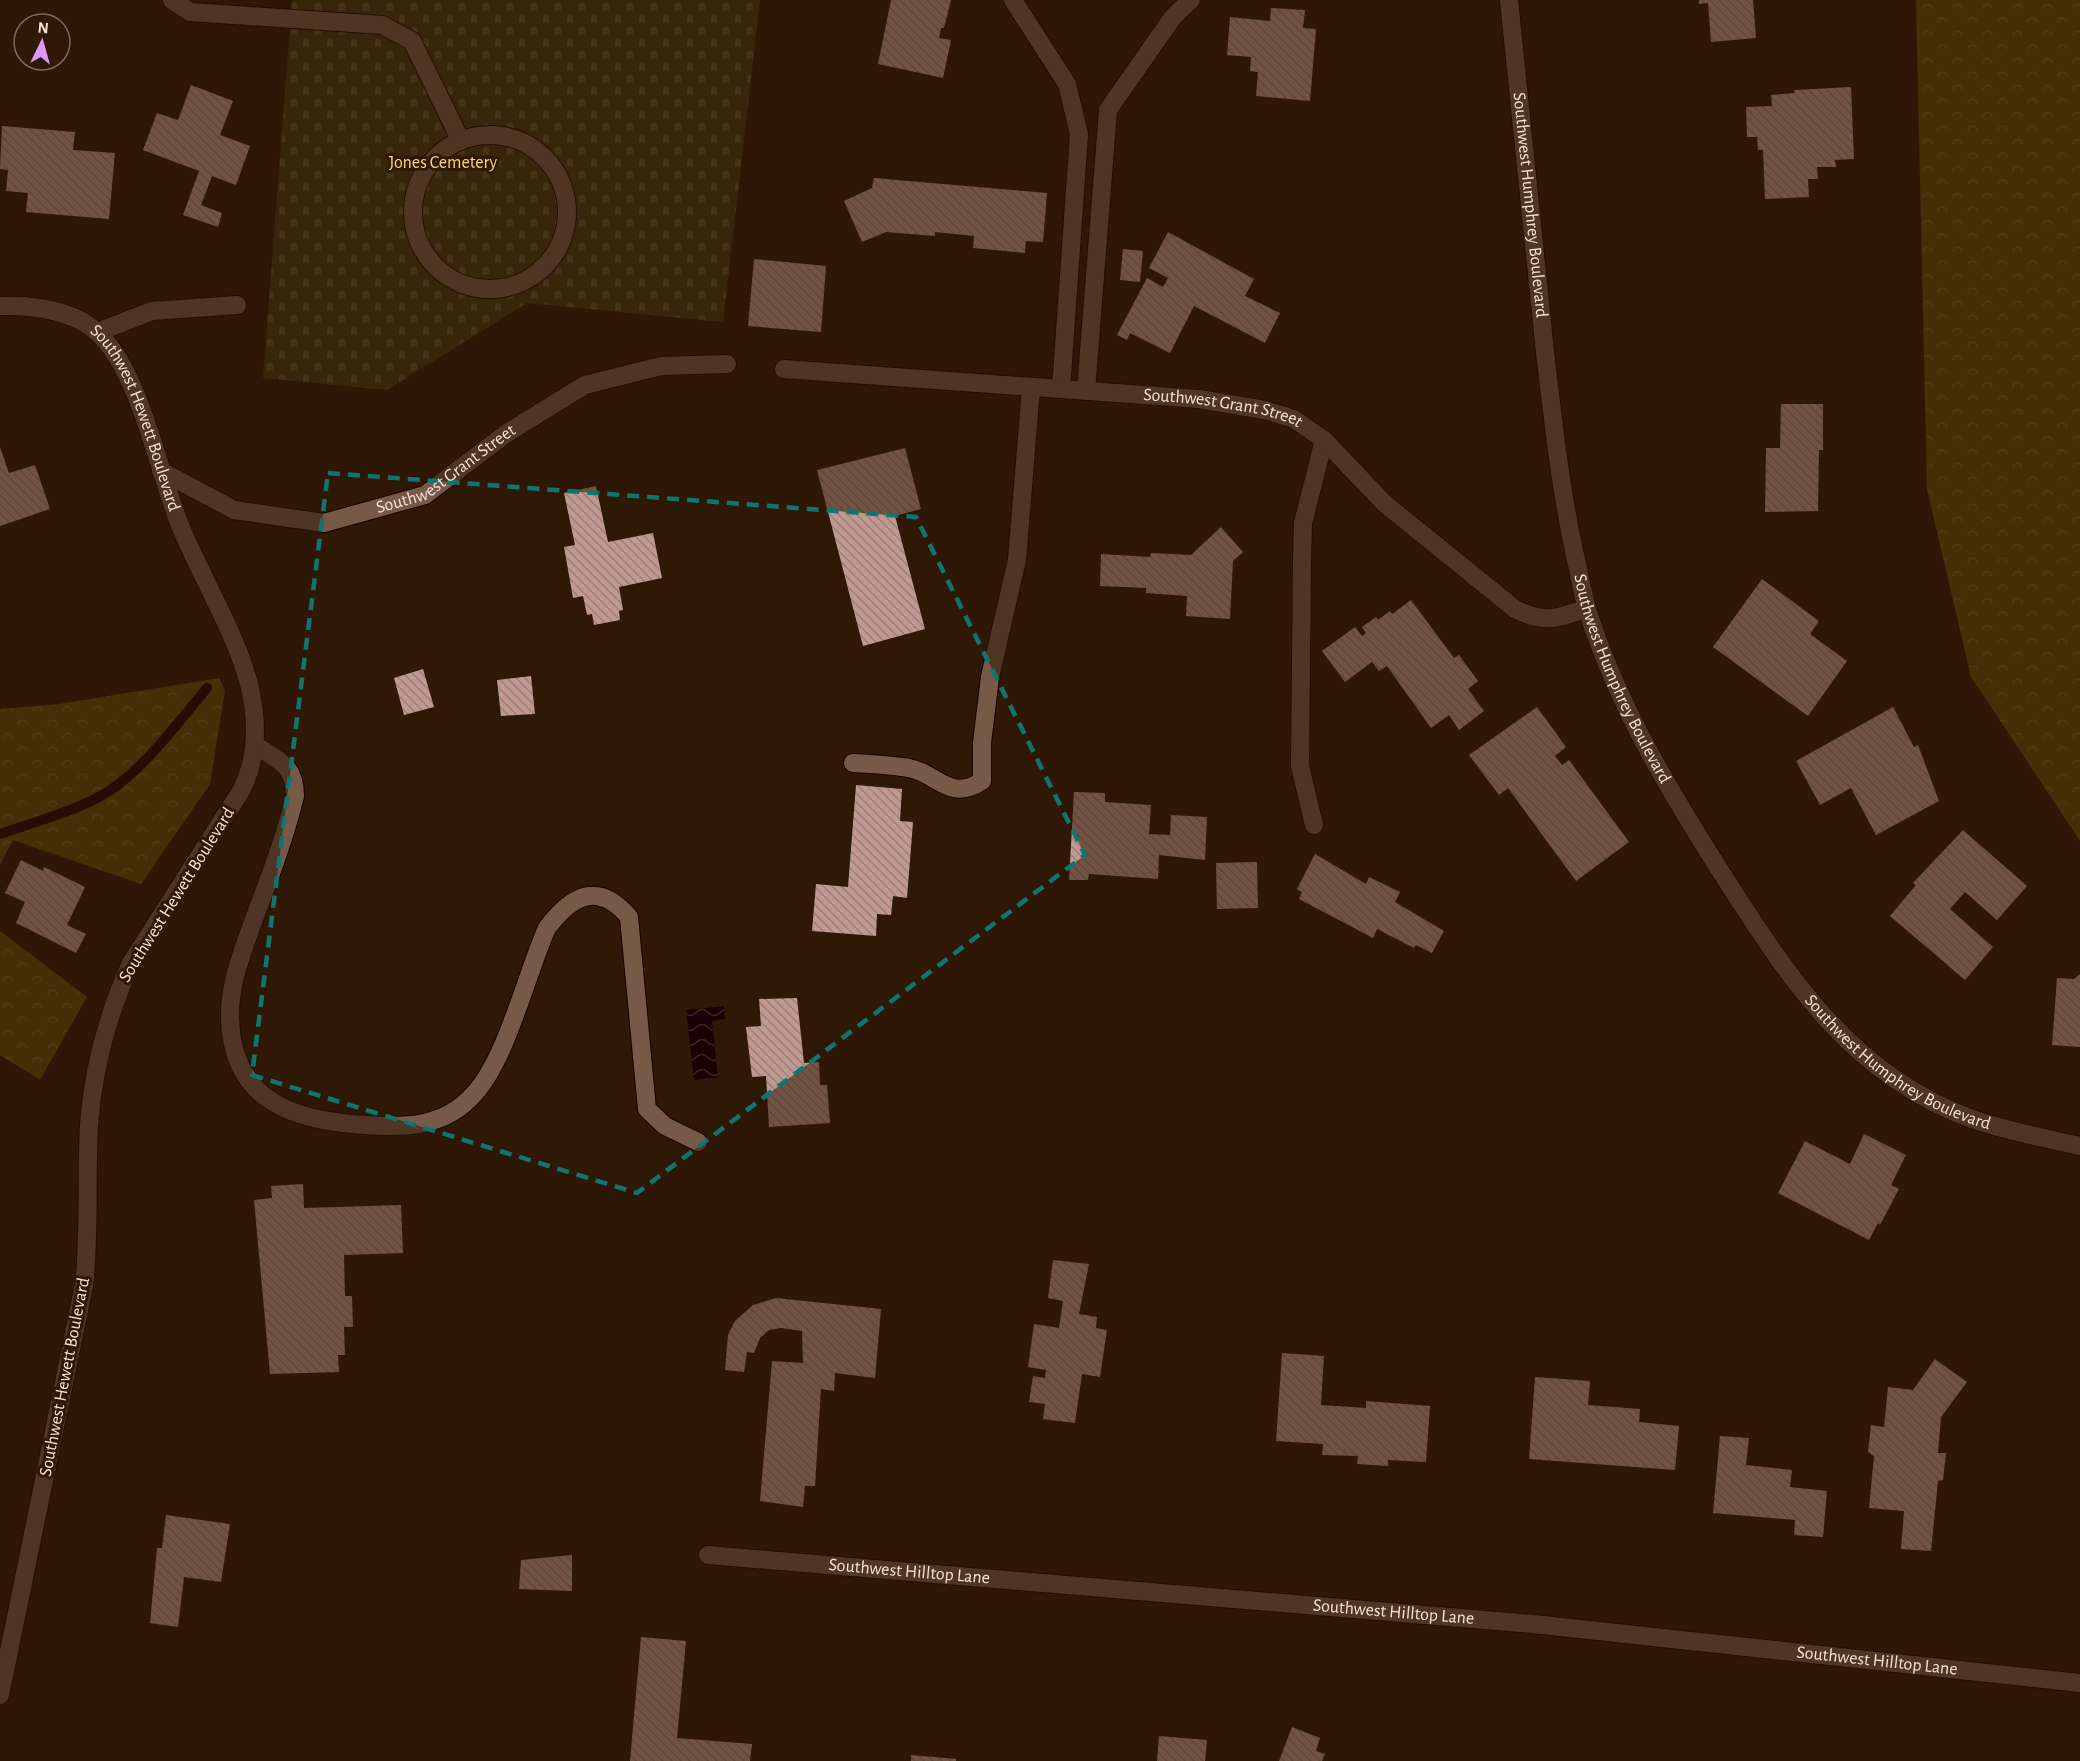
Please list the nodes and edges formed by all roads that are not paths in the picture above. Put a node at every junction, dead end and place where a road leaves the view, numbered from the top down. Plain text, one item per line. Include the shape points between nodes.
1 (172, 0) edge
2 (1012, 0) edge
3 (1191, 0) edge
4 (1509, 0) edge
5 (461, 141) junction
6 (237, 305) dead end
7 (0, 306) edge
8 (98, 332) junction
9 (727, 364) dead end
10 (784, 369) dead end
11 (1031, 388) junction
12 (1061, 389) junction
13 (1086, 391) junction
14 (1324, 440) junction
15 (161, 471) junction
16 (1587, 608) junction
17 (255, 745) junction
18 (853, 763) dead end
19 (1314, 825) dead end
20 (698, 1142) dead end
21 (2080, 1146) edge
22 (708, 1555) dead end
23 (2080, 1683) edge
24 (0, 1695) edge

1 - 5 street via 190,12 382,25 412,41
2 - 12 street via 1067,84 1079,134
3 - 13 street via 1173,17 1108,110
4 - 16 street, Southwest Humphrey Boulevard via 1559,480
5 - 5 street via 443,151 419,183 414,202 418,242 443,273 460,283 479,289 519,284 551,260 561,242 566,222 561,184 551,166 520,141 501,136
6 - 8 street via 152,311
7 - 8 street, Southwest Hewett Boulevard via 43,308
8 - 15 street, Southwest Hewett Boulevard via 118,355
9 - 15 street, Southwest Grant Street via 662,366 585,386 507,433 425,495 324,523 234,510
10 - 11 street, Southwest Grant Street
11 - 12 street, Southwest Grant Street
11 - 18 street via 1017,560 990,676 982,781 959,790 909,768
12 - 13 street, Southwest Grant Street
13 - 14 street, Southwest Grant Street via 1199,399 1265,410 1294,419
14 - 16 street, Southwest Grant Street via 1385,504 1515,609 1535,619 1556,619
14 - 19 street via 1303,523 1300,766
15 - 17 street, Southwest Hewett Boulevard via 180,524 243,664
16 - 21 street, Southwest Humphrey Boulevard via 1607,666 1659,769 1776,957 1810,1003 1864,1056 1928,1099 1972,1119
17 - 20 street via 290,769 295,780 295,796 242,952 232,996 232,1040 247,1079 261,1094 280,1108 329,1123 410,1126 427,1124 459,1108 475,1094 496,1060 547,928 561,910 576,899 592,895 607,899 629,917 647,1109 665,1126
17 - 24 street, Southwest Hewett Boulevard via 253,762 241,791 131,963 101,1045 89,1125 88,1255 84,1286
22 - 23 street, Southwest Hilltop Lane via 1533,1624

